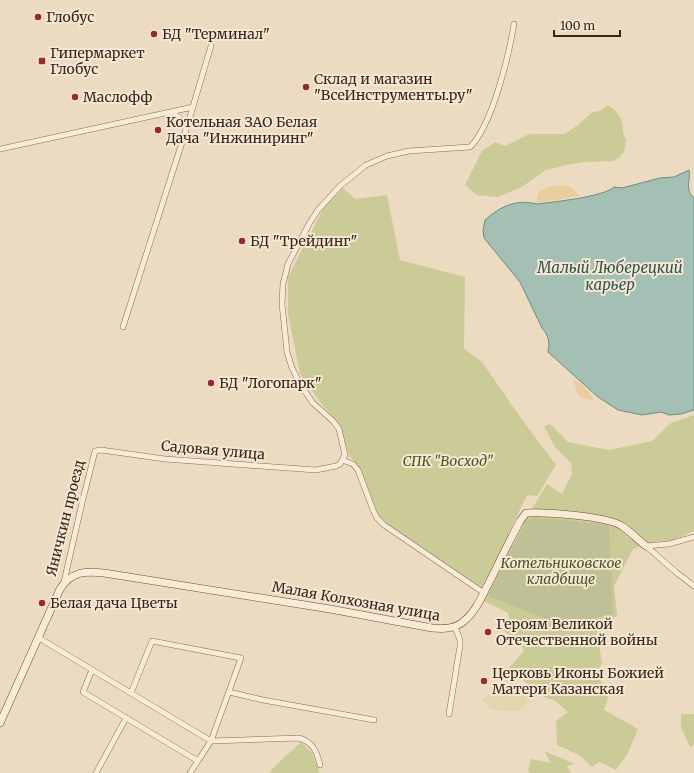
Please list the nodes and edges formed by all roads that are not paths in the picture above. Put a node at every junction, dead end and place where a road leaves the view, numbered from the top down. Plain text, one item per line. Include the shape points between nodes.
1 (514, 24) dead end
2 (210, 46) dead end
3 (193, 107) junction
4 (164, 113) junction
5 (186, 130) junction
6 (0, 149) edge
7 (123, 327) dead end
8 (95, 451) joint
9 (342, 460) junction
10 (694, 537) edge
11 (646, 546) junction
12 (64, 582) junction
13 (694, 586) edge
14 (484, 593) junction
15 (455, 627) junction
16 (39, 638) junction
17 (92, 670) junction
18 (229, 692) junction
19 (131, 693) junction
20 (449, 714) dead end
21 (126, 718) junction
22 (374, 720) dead end
23 (0, 723) edge
24 (211, 741) junction
25 (198, 761) junction
26 (320, 765) dead end
27 (96, 773) edge
28 (190, 773) edge

1 - 9 street via 496,96 476,141 470,147 409,151 387,156 366,165 340,186 318,210 288,264 282,304 287,352 300,384 339,429 345,455
2 - 3 street
3 - 4 street
3 - 5 street
4 - 5 street via 175,114 183,121
4 - 6 street
5 - 7 street
8 - 9 street, Садовая улица via 316,470 336,466
8 - 12 street, Яничкин проезд
9 - 14 street via 353,464 358,470 373,510 384,525
10 - 11 street via 669,544
11 - 13 street
11 - 14 street, Малая Колхозная улица via 614,522 526,513
12 - 15 street, Малая Колхозная улица via 75,574 104,573 432,628
12 - 16 street, Яничкин проезд
14 - 15 street, Малая Колхозная улица via 468,618
15 - 20 street via 460,646
16 - 17 street
16 - 23 street, Яничкин проезд
17 - 19 street
17 - 21 street via 83,692
18 - 19 street via 241,658 152,641
18 - 22 street
18 - 24 street
19 - 24 street
21 - 25 street
21 - 27 street
24 - 25 street
24 - 26 street via 304,739 314,748
25 - 28 street

